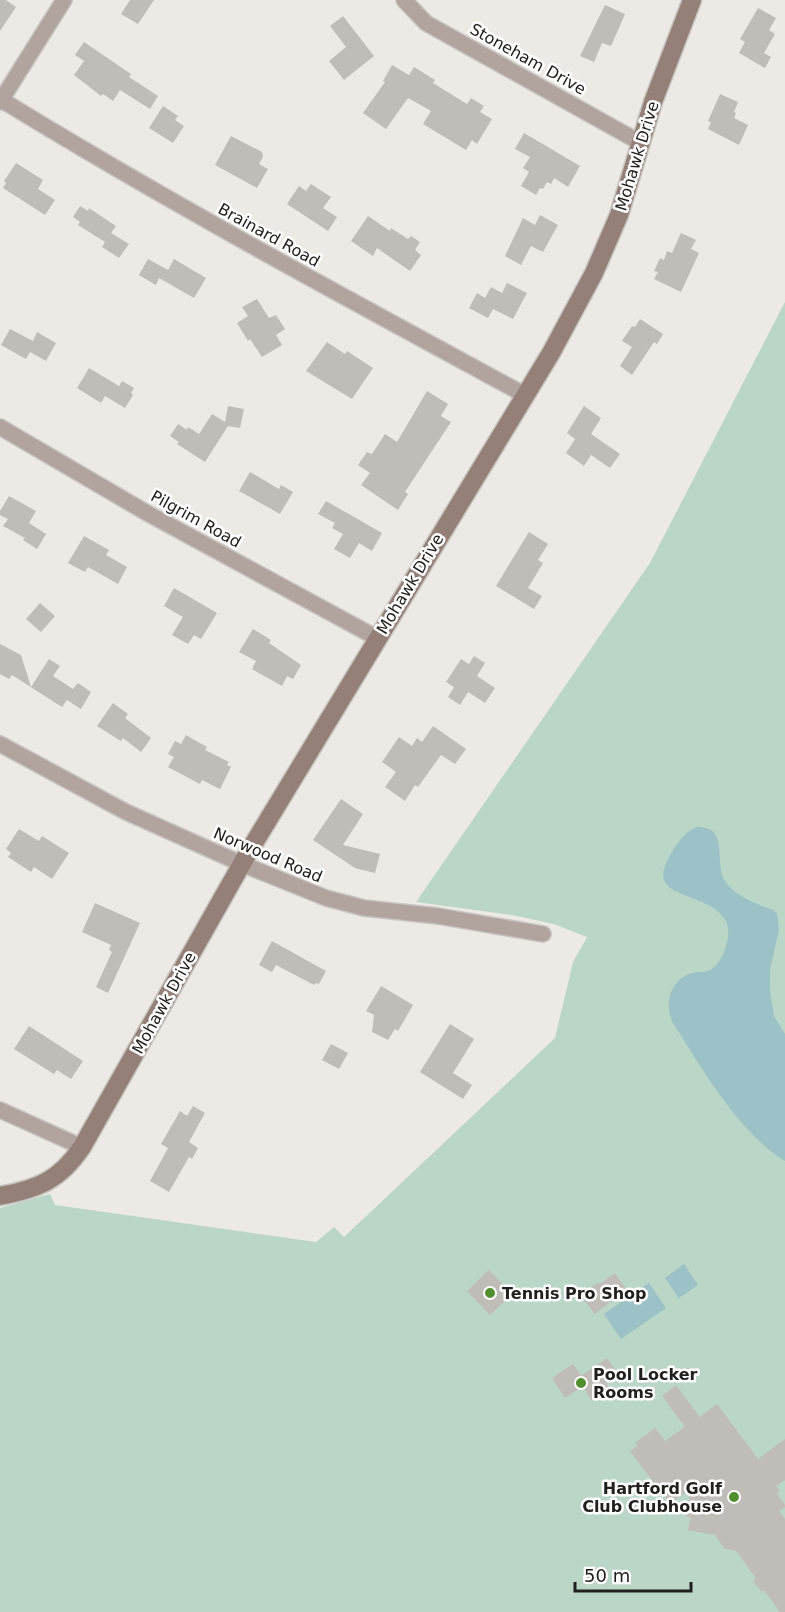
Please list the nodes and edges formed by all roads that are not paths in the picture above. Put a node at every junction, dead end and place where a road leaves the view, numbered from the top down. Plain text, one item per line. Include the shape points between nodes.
1 (63, 0) edge
2 (404, 0) edge
3 (692, 0) edge
4 (1, 100) edge
5 (641, 143) junction
6 (525, 395) junction
7 (0, 427) edge
8 (377, 638) junction
9 (0, 744) edge
10 (242, 864) junction
11 (543, 934) dead end
12 (0, 1110) edge
13 (82, 1147) junction
14 (0, 1196) edge

1 - 4 street
2 - 5 street, Stoneham Drive via 426,23
3 - 5 street, Mohawk Drive
4 - 6 street, Brainard Road via 224,231
5 - 6 street, Mohawk Drive via 619,215 594,273
6 - 8 street, Mohawk Drive
7 - 8 street, Pilgrim Road via 147,513
8 - 10 street, Mohawk Drive
9 - 10 street, Norwood Road via 126,812
10 - 11 street, Norwood Road via 342,903
10 - 13 street, Mohawk Drive
12 - 13 street
13 - 14 street, Mohawk Drive via 51,1180

